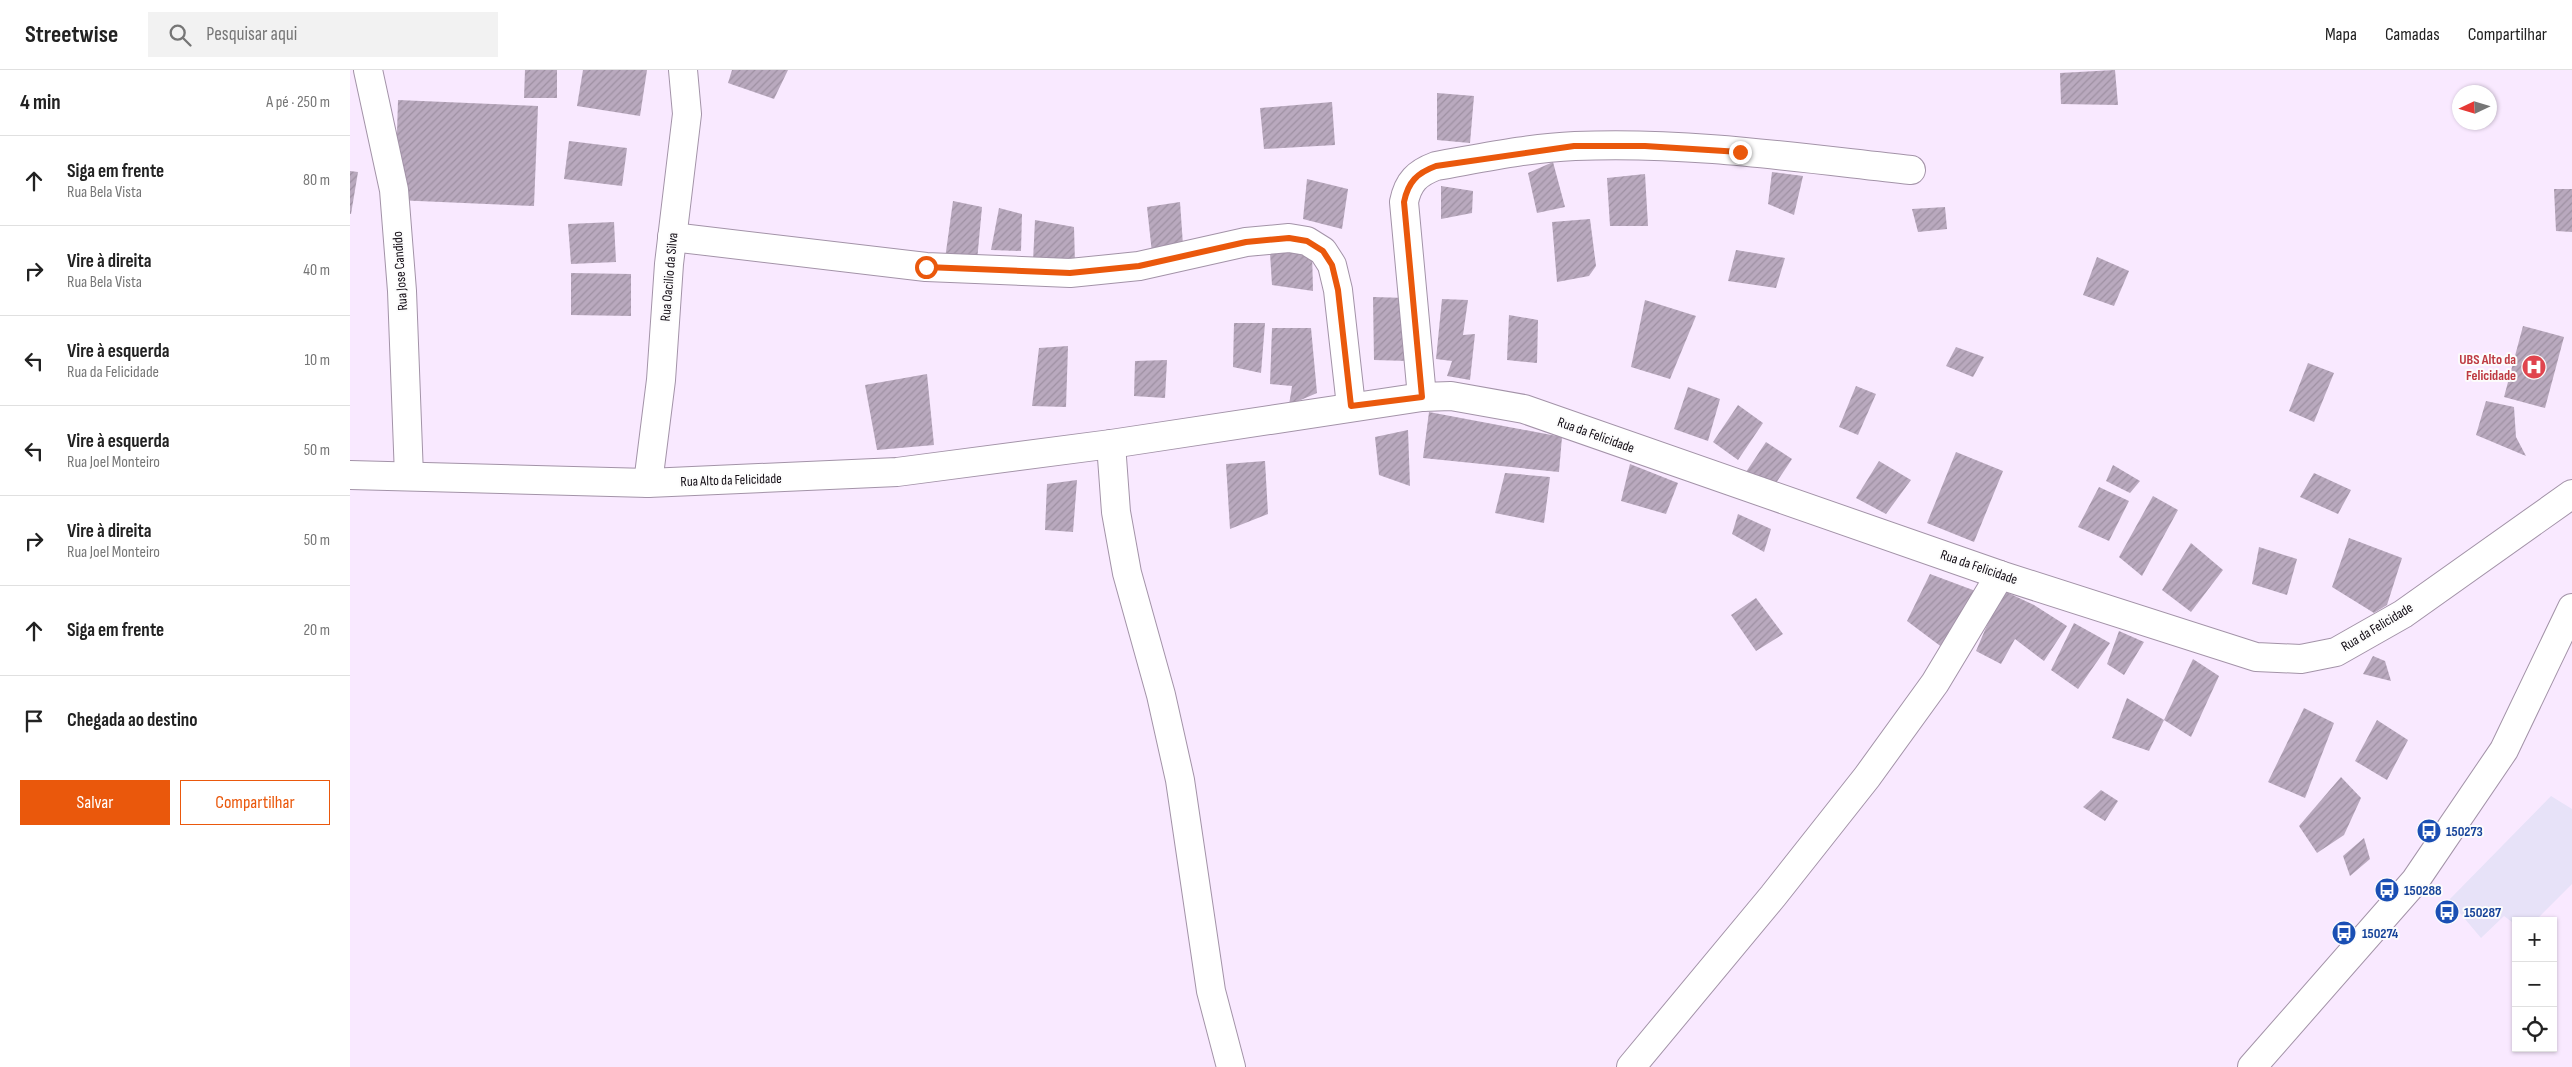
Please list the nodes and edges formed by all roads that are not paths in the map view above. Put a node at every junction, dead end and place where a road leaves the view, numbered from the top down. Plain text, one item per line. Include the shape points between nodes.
1 (368, 70) edge
2 (683, 70) edge
3 (1911, 170) dead end
4 (672, 237) junction
5 (1422, 397) junction
6 (1351, 406) junction
7 (1111, 444) junction
8 (350, 475) edge
9 (409, 476) junction
10 (648, 483) junction
11 (2572, 494) edge
12 (2000, 575) junction
13 (2572, 608) edge
14 (1231, 1067) edge
15 (1632, 1067) edge
16 (2252, 1067) edge

1 - 9 street, Rua Jose Candido via 394,190 402,291
2 - 4 street, Rua Oacilio da Silva via 687,114
3 - 5 street via 1740,152 1645,146 1574,146 1436,166 1421,171 1412,181 1404,202
4 - 6 street via 926,267 1070,273 1139,266 1246,242 1289,238 1307,241 1323,251 1332,265 1338,290
4 - 10 street, Rua Oacilio da Silva via 661,380
5 - 6 street, Rua da Felicidade
5 - 12 street, Rua da Felicidade via 1451,396 1524,409
6 - 7 street, Rua Alto da Felicidade
7 - 10 street, Rua Alto da Felicidade via 897,472
7 - 14 street via 1116,512 1127,573 1180,780 1211,991
8 - 9 street, Rua Alto da Felicidade
9 - 10 street, Rua Alto da Felicidade
11 - 12 street, Rua da Felicidade via 2403,614 2336,652 2301,659 2256,657
12 - 15 street via 1935,683 1867,776
13 - 16 street via 2504,750 2415,881

